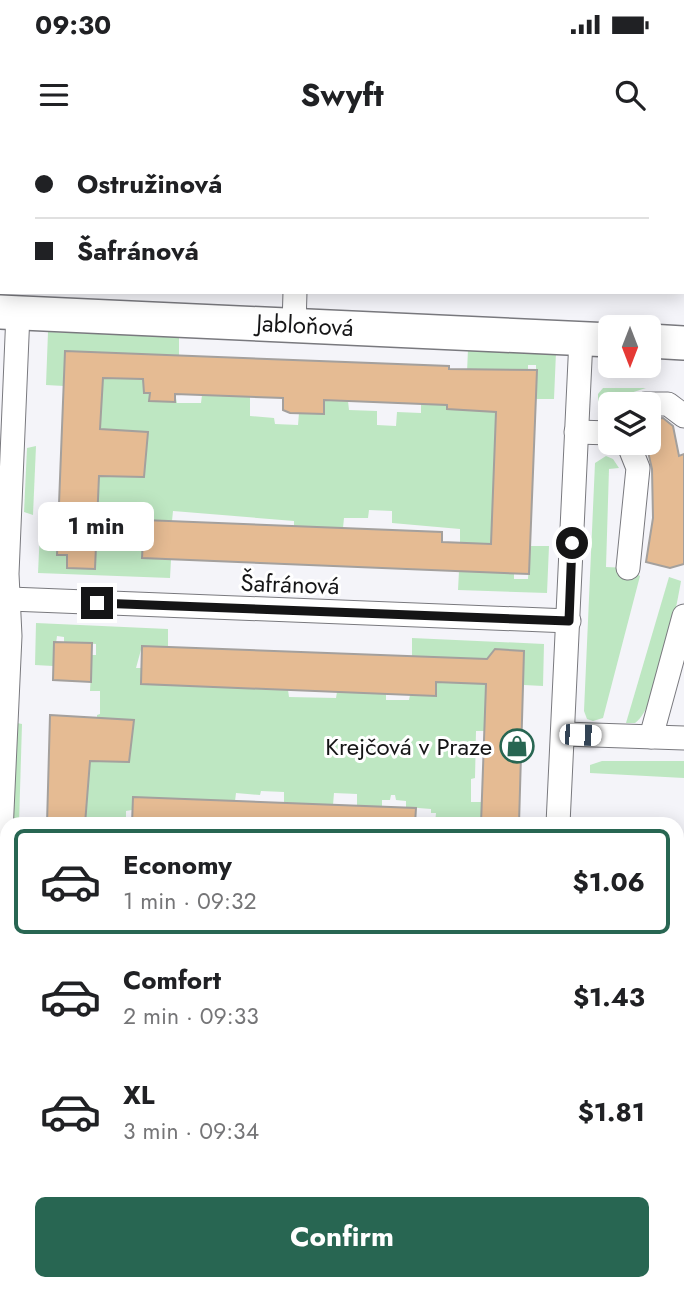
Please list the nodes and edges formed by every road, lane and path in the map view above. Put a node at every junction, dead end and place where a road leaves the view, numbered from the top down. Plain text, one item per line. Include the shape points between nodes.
1 (295, 294) edge
2 (9, 312) edge
3 (294, 325) junction
4 (596, 339) edge
5 (662, 342) edge
6 (684, 343) edge
7 (661, 404) edge
8 (684, 416) edge
9 (576, 432) junction
10 (598, 433) edge
11 (633, 455) edge
12 (628, 568) dead end
13 (9, 599) junction
14 (684, 617) edge
15 (569, 621) junction
16 (564, 734) junction
17 (651, 737) junction
18 (684, 738) edge
19 (1, 817) edge
20 (558, 817) edge

1 - 3 street
2 - 3 street, Jabloňová
2 - 13 street
3 - 4 street, Jabloňová
4 - 9 street
5 - 6 street
7 - 8 street
9 - 10 street
9 - 15 street
11 - 12 street via 638,468
13 - 15 street, Šafránová
13 - 19 street
14 - 17 street
15 - 16 street
16 - 17 street
16 - 20 street
17 - 18 street

